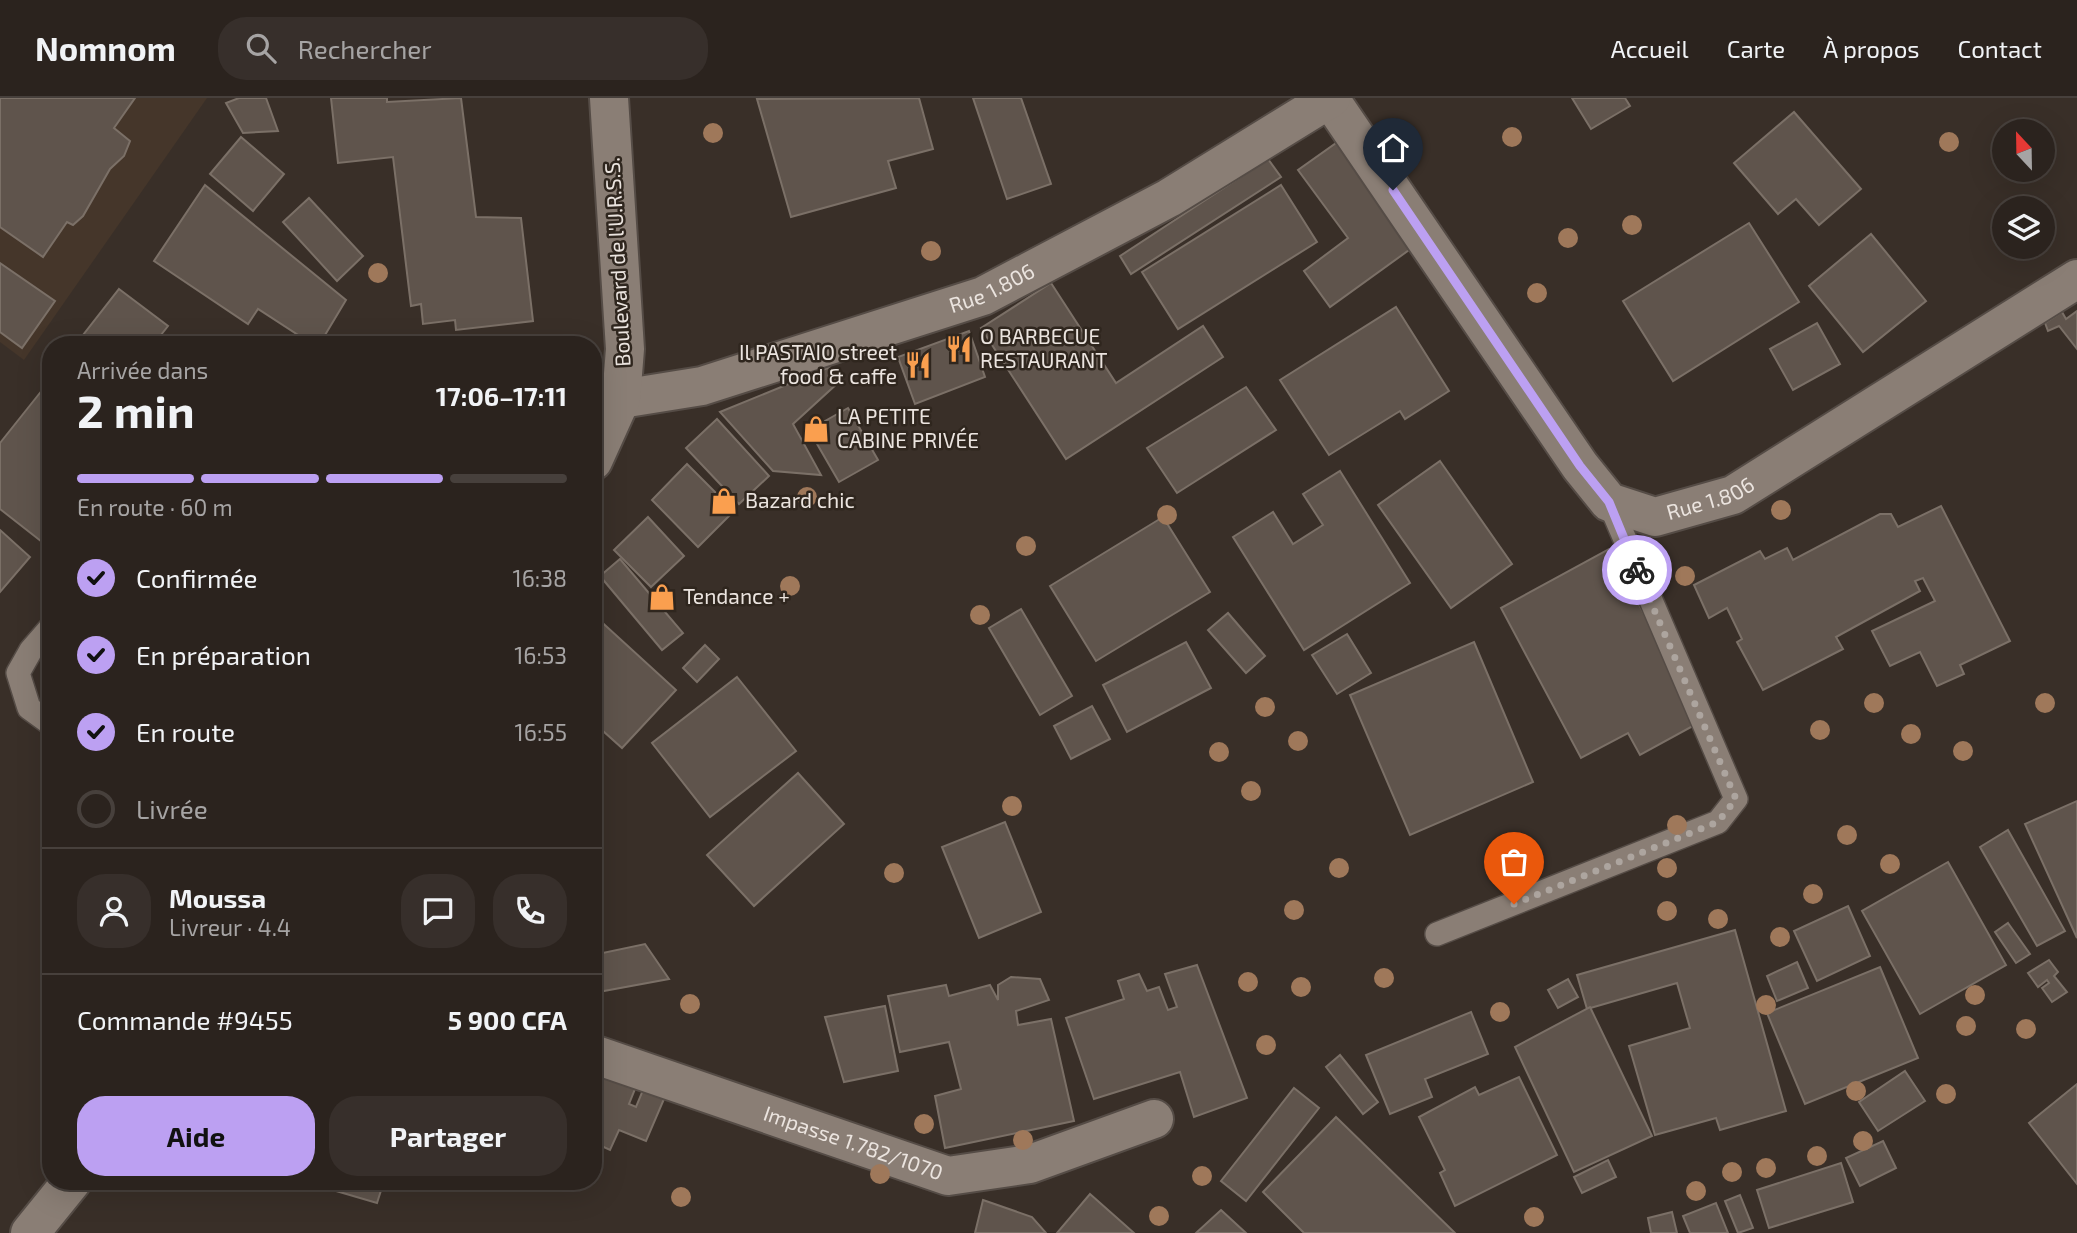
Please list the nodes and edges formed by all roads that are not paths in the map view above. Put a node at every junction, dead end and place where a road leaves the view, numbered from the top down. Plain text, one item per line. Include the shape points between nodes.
1 (610, 98) edge
2 (1331, 98) edge
3 (2077, 279) edge
4 (621, 399) junction
5 (602, 441) edge
6 (1609, 502) junction
7 (42, 637) edge
8 (42, 717) edge
9 (1437, 934) dead end
10 (602, 1057) edge
11 (1154, 1119) dead end
12 (65, 1190) edge
13 (30, 1233) edge

1 - 4 street, Boulevard de l'U.R.S.S. via 625,349
2 - 4 street, Rue 1.806 via 1169,198 983,296 702,386
2 - 6 street, Rue 1.806
3 - 6 street, Rue 1.806 via 1733,495 1655,517
4 - 5 street, Boulevard de l'U.R.S.S.
6 - 9 lane via 1736,799 1718,822
7 - 8 lane via 19,673 29,708
10 - 11 street, Impasse 1.782/1070 via 948,1176 1030,1164
12 - 13 street

